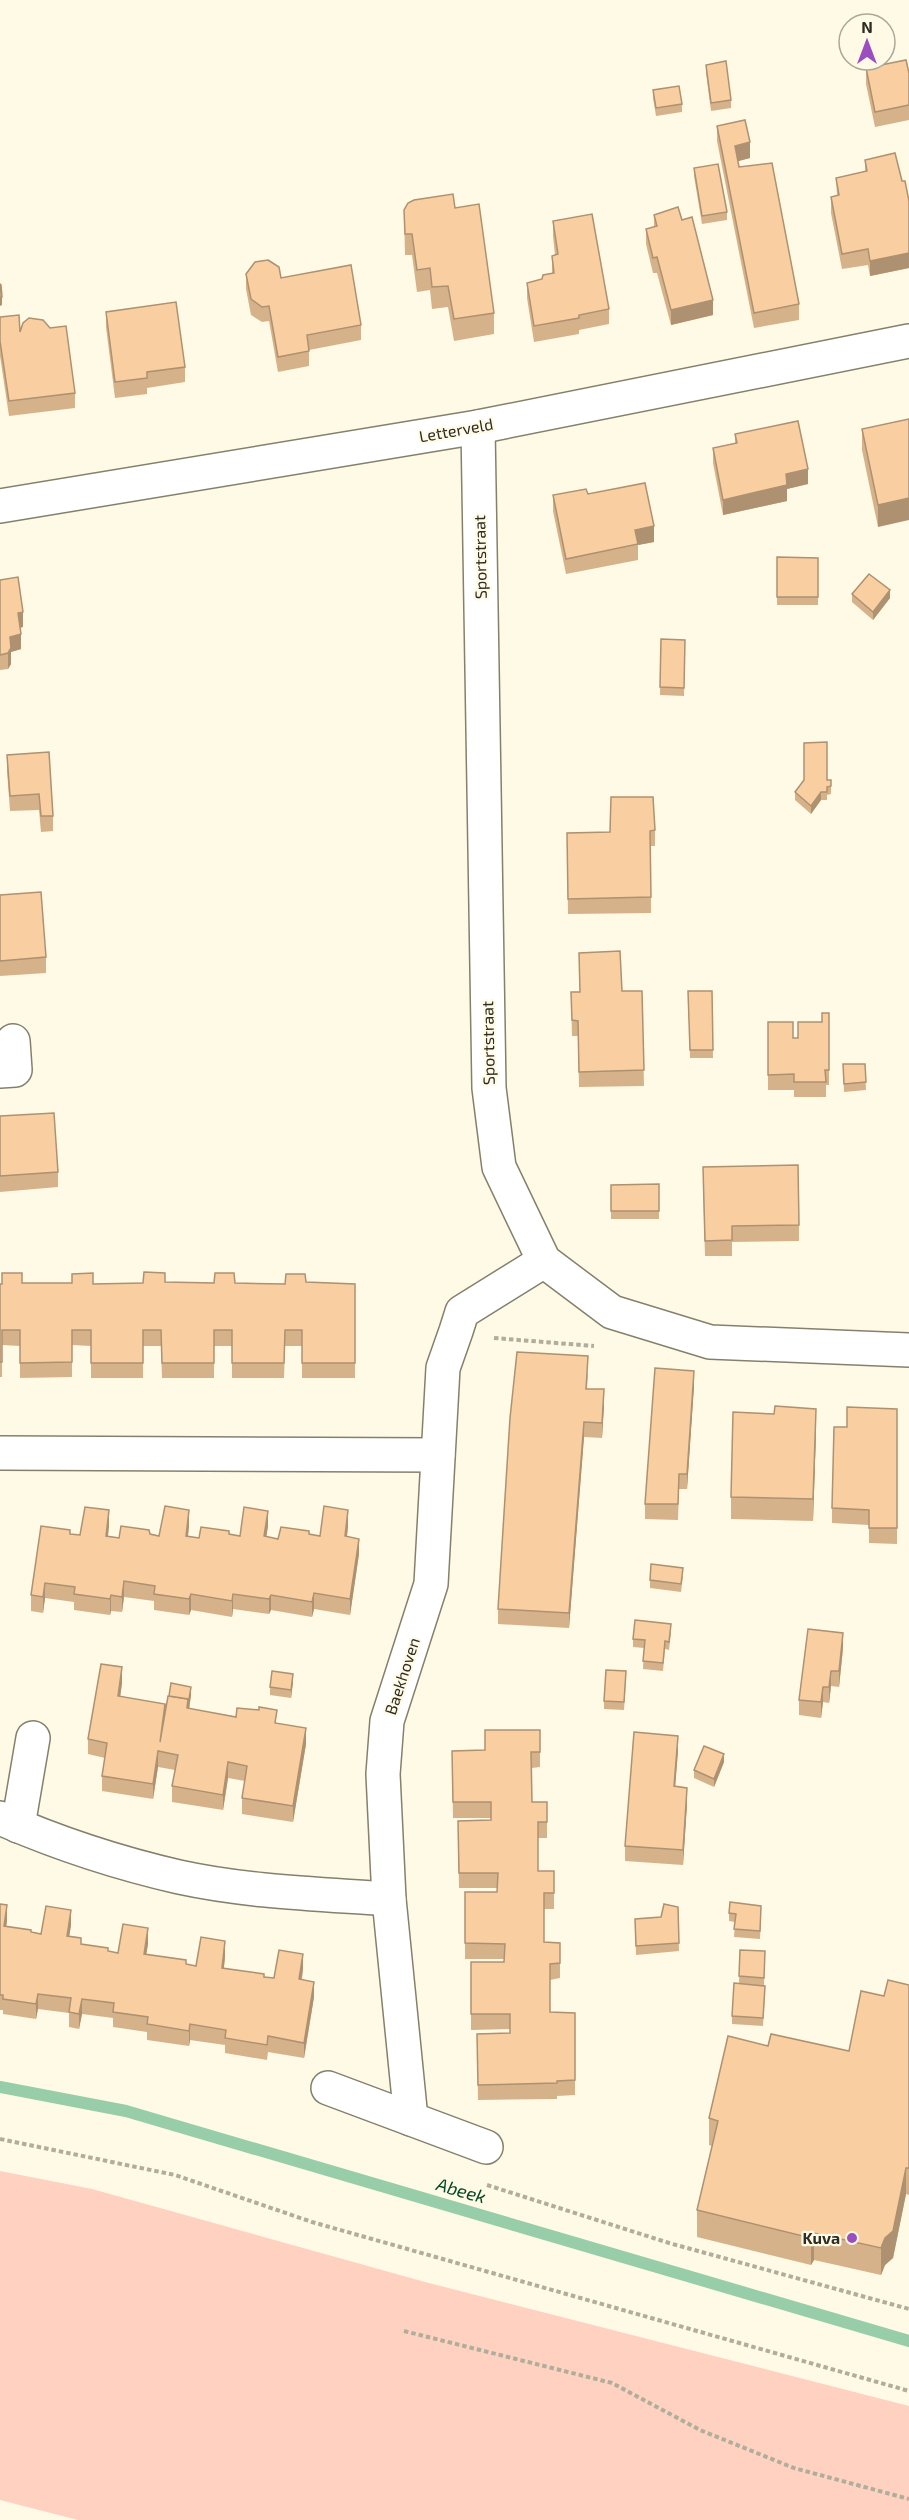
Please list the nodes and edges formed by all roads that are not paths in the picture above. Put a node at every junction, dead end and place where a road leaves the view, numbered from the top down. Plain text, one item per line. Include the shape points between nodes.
1 (909, 341) edge
2 (478, 427) junction
3 (0, 506) edge
4 (13, 1041) dead end
5 (0, 1071) edge
6 (544, 1261) junction
7 (909, 1350) edge
8 (0, 1453) edge
9 (438, 1455) junction
10 (33, 1738) dead end
11 (9, 1822) edge
12 (389, 1899) junction
13 (328, 2088) dead end
14 (411, 2119) junction
15 (486, 2147) road end

1 - 2 street, Letterveld
2 - 3 street, Letterveld
2 - 6 street, Sportstraat via 489,1088 499,1167
4 - 5 street via 15,1070
6 - 7 street, Sportstraat via 612,1312 710,1342
6 - 9 street, Baekhoven via 462,1312 443,1368
8 - 9 street
9 - 12 street, Baekhoven via 431,1584 387,1721 383,1774
10 - 11 street
11 - 12 street via 93,1853 179,1877 276,1891
12 - 14 street, Baekhoven
13 - 14 street
14 - 15 street

